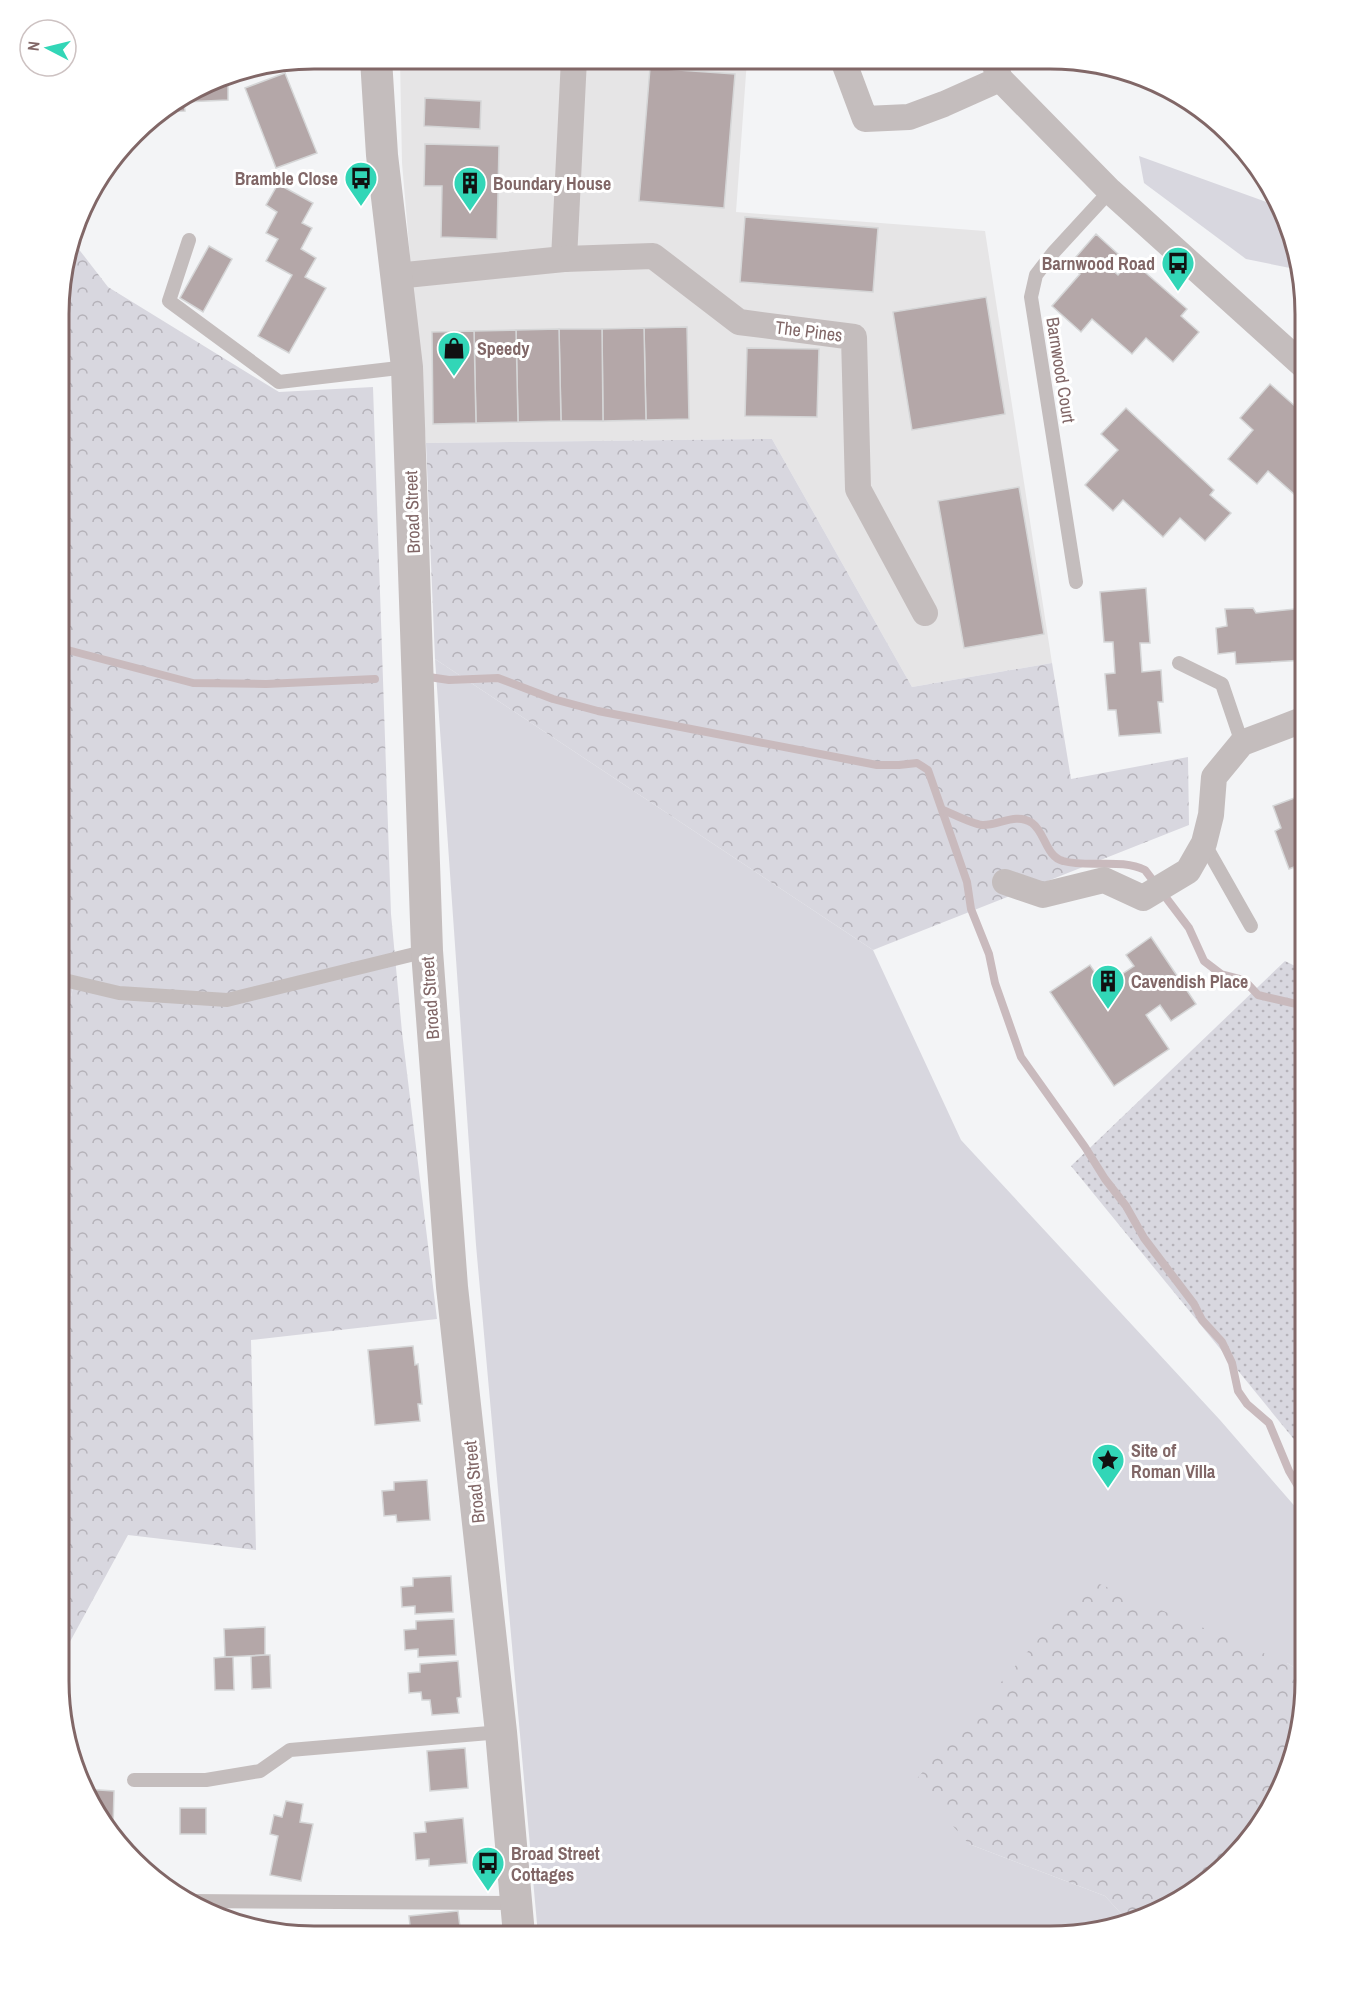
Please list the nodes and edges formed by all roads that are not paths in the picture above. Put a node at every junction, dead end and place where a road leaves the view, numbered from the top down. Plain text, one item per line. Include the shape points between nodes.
1 (377, 69) edge
2 (574, 69) edge
3 (846, 69) edge
4 (996, 70) edge
5 (1110, 191) junction
6 (189, 240) dead end
7 (564, 260) junction
8 (396, 276) junction
9 (1295, 358) edge
10 (407, 367) junction
11 (1076, 582) dead end
12 (925, 614) dead end
13 (1179, 663) dead end
14 (1295, 723) edge
15 (1242, 743) junction
16 (1204, 843) junction
17 (1005, 882) dead end
18 (1251, 926) dead end
19 (427, 951) junction
20 (69, 981) edge
21 (501, 1732) junction
22 (134, 1780) dead end
23 (206, 1901) edge
24 (516, 1903) junction
25 (518, 1926) edge

1 - 8 street, Broad Street
2 - 7 street
3 - 4 street via 865,119 909,117 944,104
4 - 5 street
5 - 9 street
5 - 11 lane, Barnwood Court via 1036,274 1031,297
6 - 10 lane via 169,301 279,382
7 - 8 street, The Pines
7 - 12 street, The Pines via 653,256 739,322 854,337 858,489
8 - 10 street, Broad Street
10 - 19 street, Broad Street
13 - 15 lane via 1222,684
14 - 15 street
15 - 16 street via 1214,777
16 - 17 street via 1188,871 1143,898 1104,880 1043,895
16 - 18 lane
19 - 20 lane via 227,1000 119,993
19 - 21 street, Broad Street via 452,1287
21 - 22 lane via 290,1750 260,1770 206,1780
21 - 24 street, Broad Street
23 - 24 lane
24 - 25 street, Broad Street

